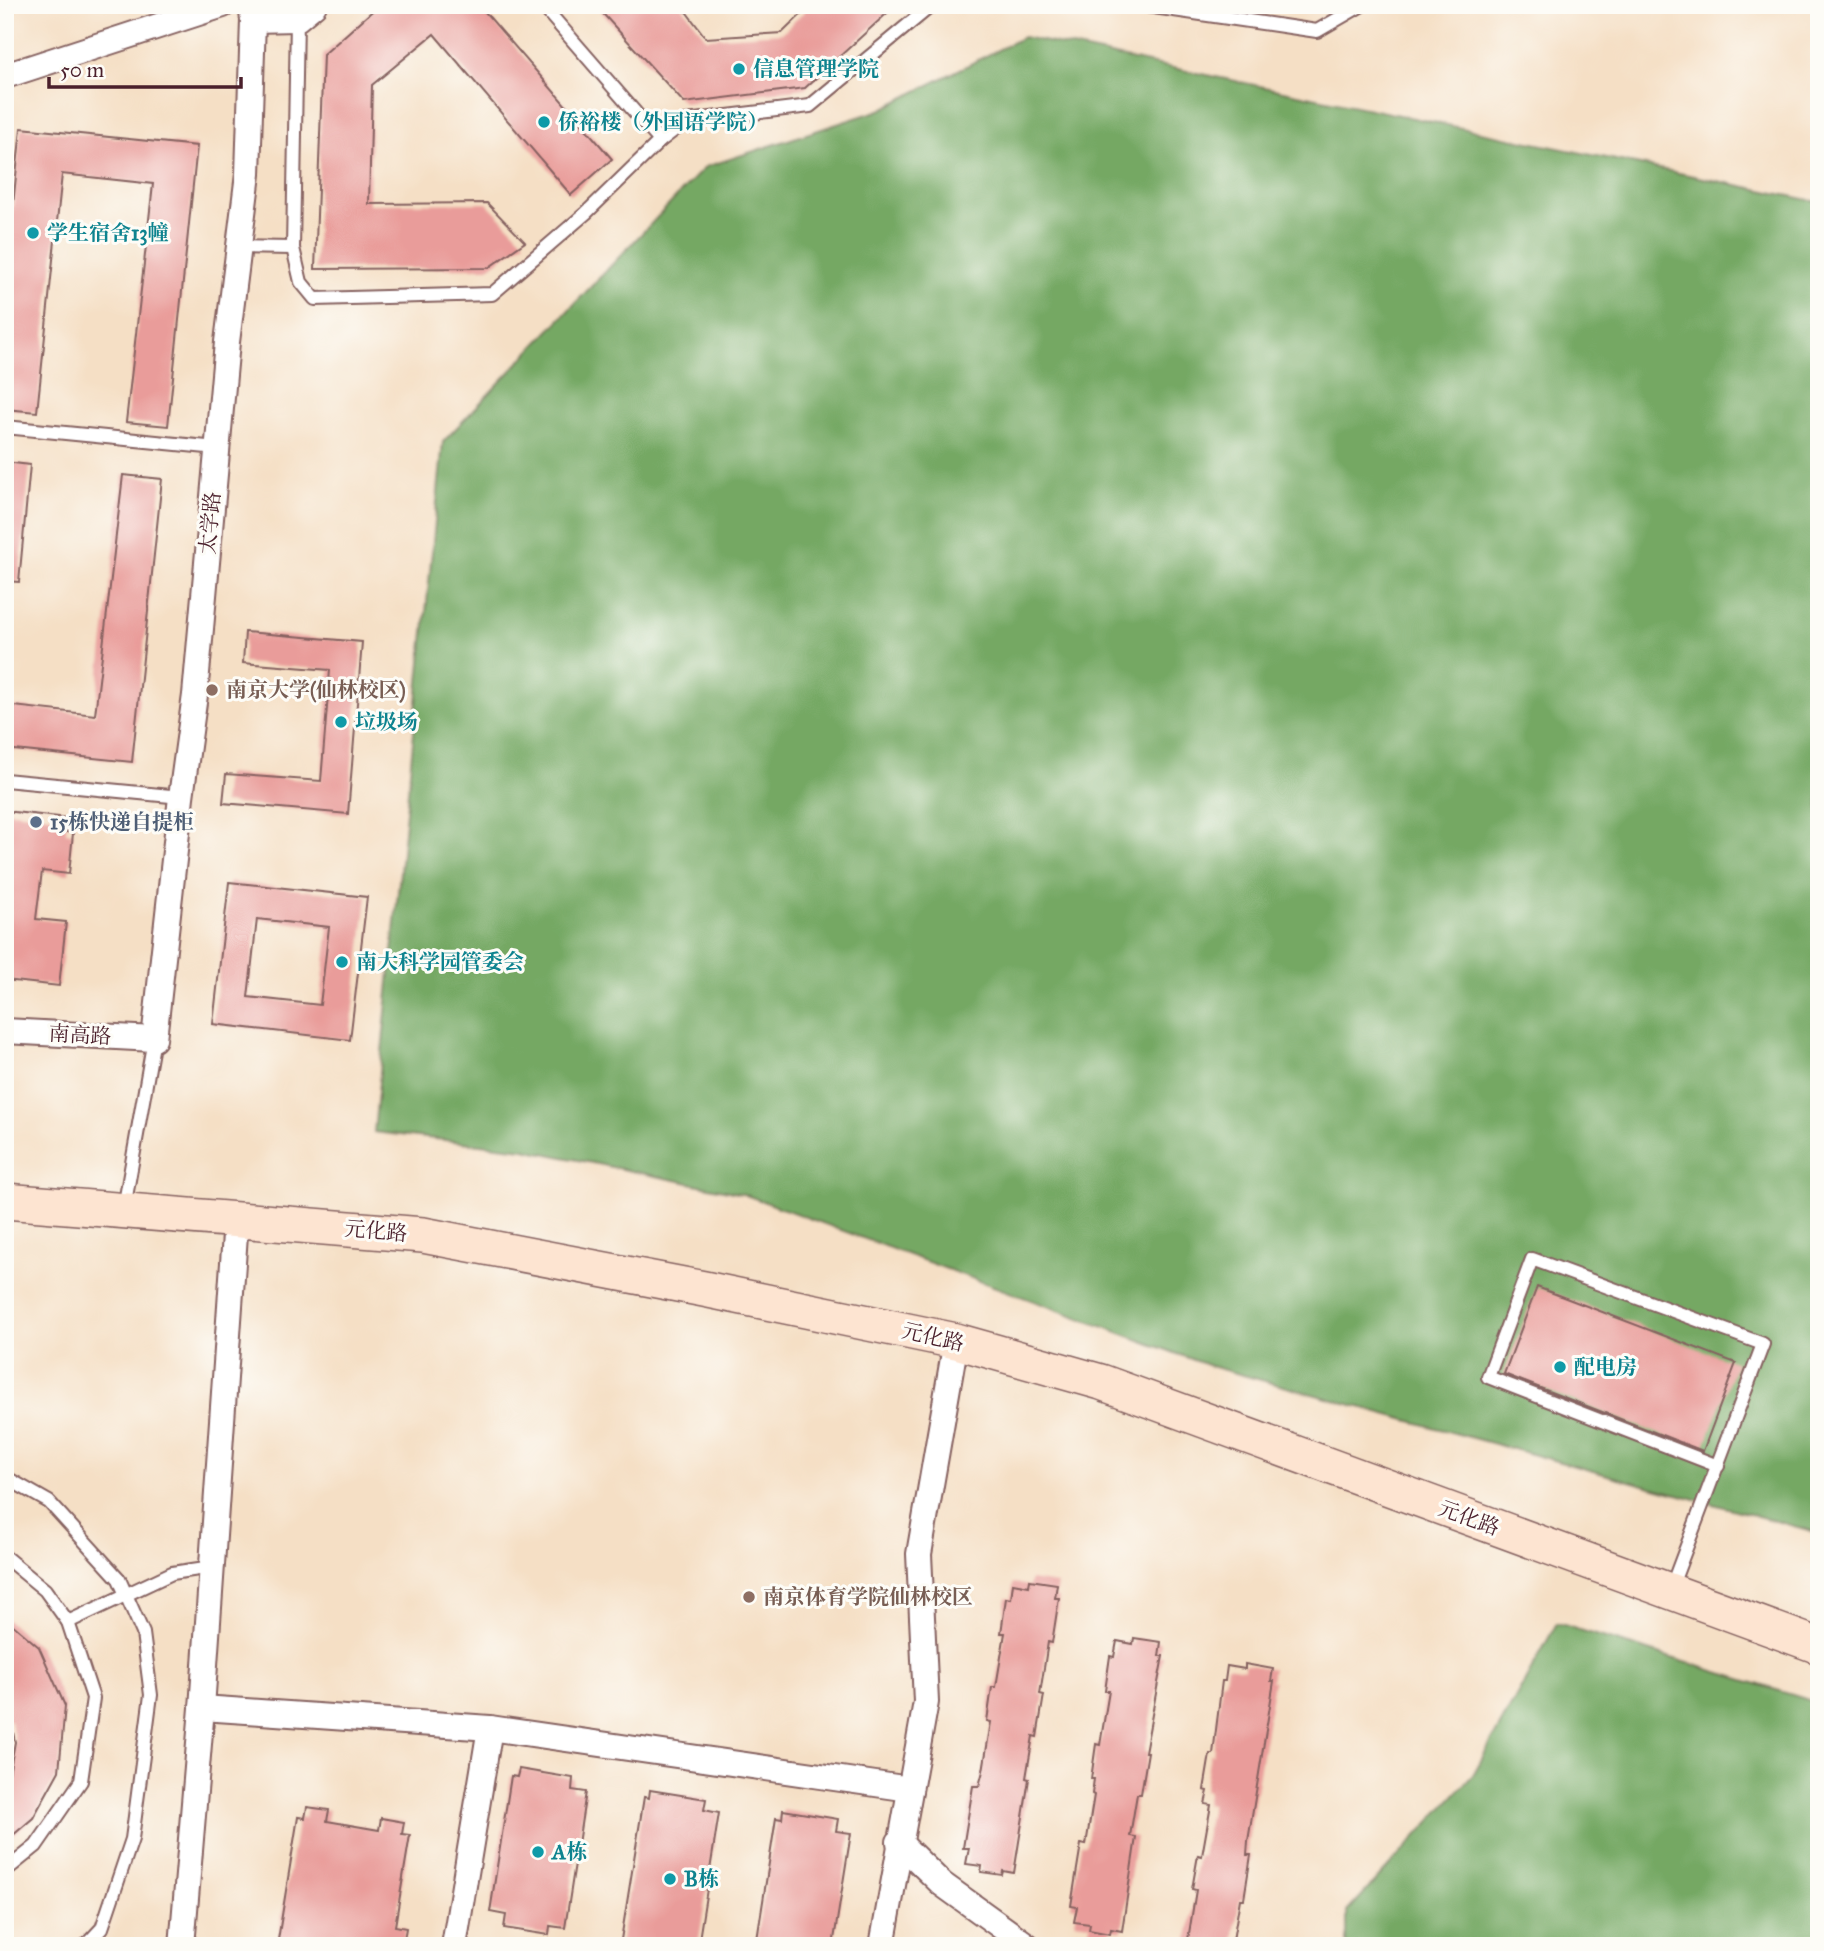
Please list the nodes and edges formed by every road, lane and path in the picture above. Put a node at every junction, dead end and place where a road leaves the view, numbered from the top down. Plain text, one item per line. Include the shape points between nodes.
1 (223, 5) edge
2 (542, 5) edge
3 (932, 5) edge
4 (1140, 5) edge
5 (1362, 5) edge
6 (252, 12) edge
7 (305, 12) edge
8 (5, 76) edge
9 (660, 141) junction
10 (239, 247) junction
11 (293, 248) junction
12 (5, 427) edge
13 (217, 448) junction
14 (5, 780) edge
15 (181, 797) junction
16 (5, 1031) edge
17 (154, 1039) junction
18 (5, 1201) edge
19 (124, 1211) junction
20 (236, 1220) junction
21 (956, 1341) junction
22 (1718, 1466) junction
23 (5, 1477) edge
24 (5, 1557) edge
25 (212, 1567) junction
26 (1669, 1592) junction
27 (126, 1596) junction
28 (68, 1622) junction
29 (1819, 1646) edge
30 (202, 1708) junction
31 (490, 1728) junction
32 (910, 1789) junction
33 (900, 1842) junction
34 (5, 1871) edge
35 (85, 1946) edge
36 (182, 1946) edge
37 (454, 1946) edge
38 (882, 1946) edge
39 (1028, 1946) edge

1 - 8 street
2 - 9 lane
3 - 9 lane via 810,106 686,121
4 - 5 lane via 1317,31
6 - 7 street
6 - 10 street, 太学路 via 248,174
7 - 11 lane
9 - 11 lane via 492,294 314,299 301,282
10 - 11 lane
10 - 13 street, 太学路
12 - 13 lane
13 - 15 street, 太学路
14 - 15 lane
15 - 17 street, 太学路
16 - 17 street, 南高路
17 - 19 lane
18 - 19 street, 元化路
19 - 20 street, 元化路
20 - 21 street, 元化路 via 423,1235
20 - 25 street
21 - 26 street, 元化路 via 1101,1382
21 - 32 street via 919,1554 926,1702
22 - 22 lane via 1763,1345 1532,1259 1488,1377
22 - 26 lane
23 - 27 lane via 49,1502 119,1579
24 - 28 lane via 45,1590
25 - 27 lane via 172,1573
25 - 30 street
26 - 29 street, 元化路
27 - 28 lane
27 - 35 lane via 143,1633 151,1695 132,1839 102,1928
28 - 34 lane via 93,1698 81,1781 36,1846
30 - 31 street
30 - 36 street
31 - 32 street
31 - 37 street
32 - 33 street
33 - 38 street
33 - 39 street via 942,1884

